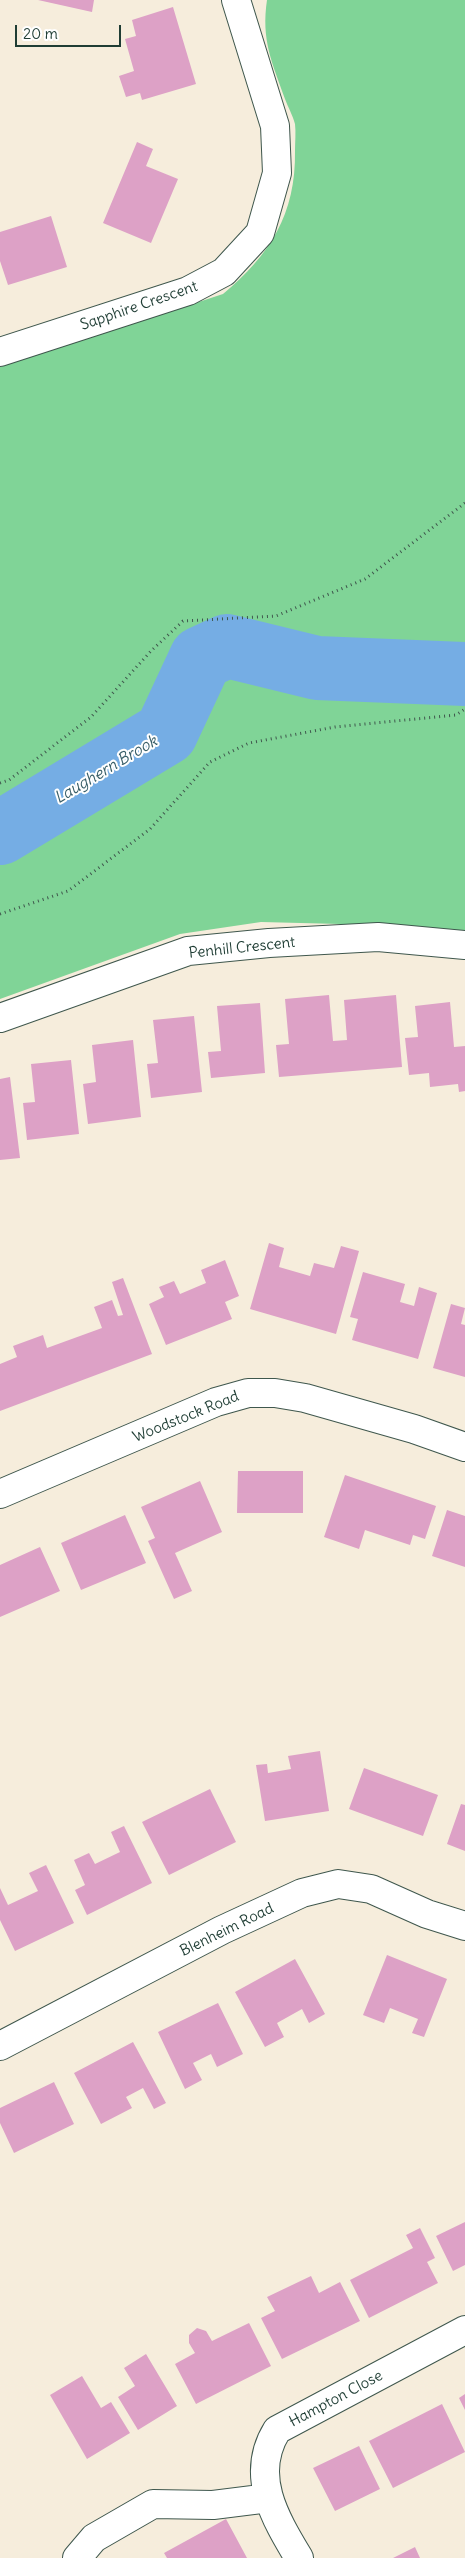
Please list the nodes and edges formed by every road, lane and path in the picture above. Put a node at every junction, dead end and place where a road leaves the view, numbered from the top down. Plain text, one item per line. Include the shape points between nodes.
1 (236, 0) edge
2 (0, 352) edge
3 (465, 503) edge
4 (465, 709) edge
5 (0, 783) edge
6 (0, 914) edge
7 (465, 945) edge
8 (0, 1018) edge
9 (465, 1447) edge
10 (0, 1494) edge
11 (465, 1926) edge
12 (0, 2046) edge
13 (465, 2330) edge
14 (269, 2498) junction
15 (77, 2558) edge
16 (299, 2558) edge

1 - 2 street, Sapphire Crescent via 275,126 277,173 260,233 224,272 188,291
3 - 5 path via 365,578 276,616 182,621 151,650 91,717 9,780
4 - 6 path via 456,715 335,727 249,743 210,762 150,829 68,891
7 - 8 street, Penhill Crescent via 378,937 188,951
9 - 10 street, Woodstock Road via 305,1398 275,1392 248,1393 216,1402
11 - 12 street, Blenheim Road via 371,1889 338,1884 302,1893 222,1930
13 - 14 street, Hampton Close via 277,2430 268,2444 265,2459 264,2475
14 - 15 street via 213,2505 153,2504 94,2538
14 - 16 street, Hampton Close via 278,2522

